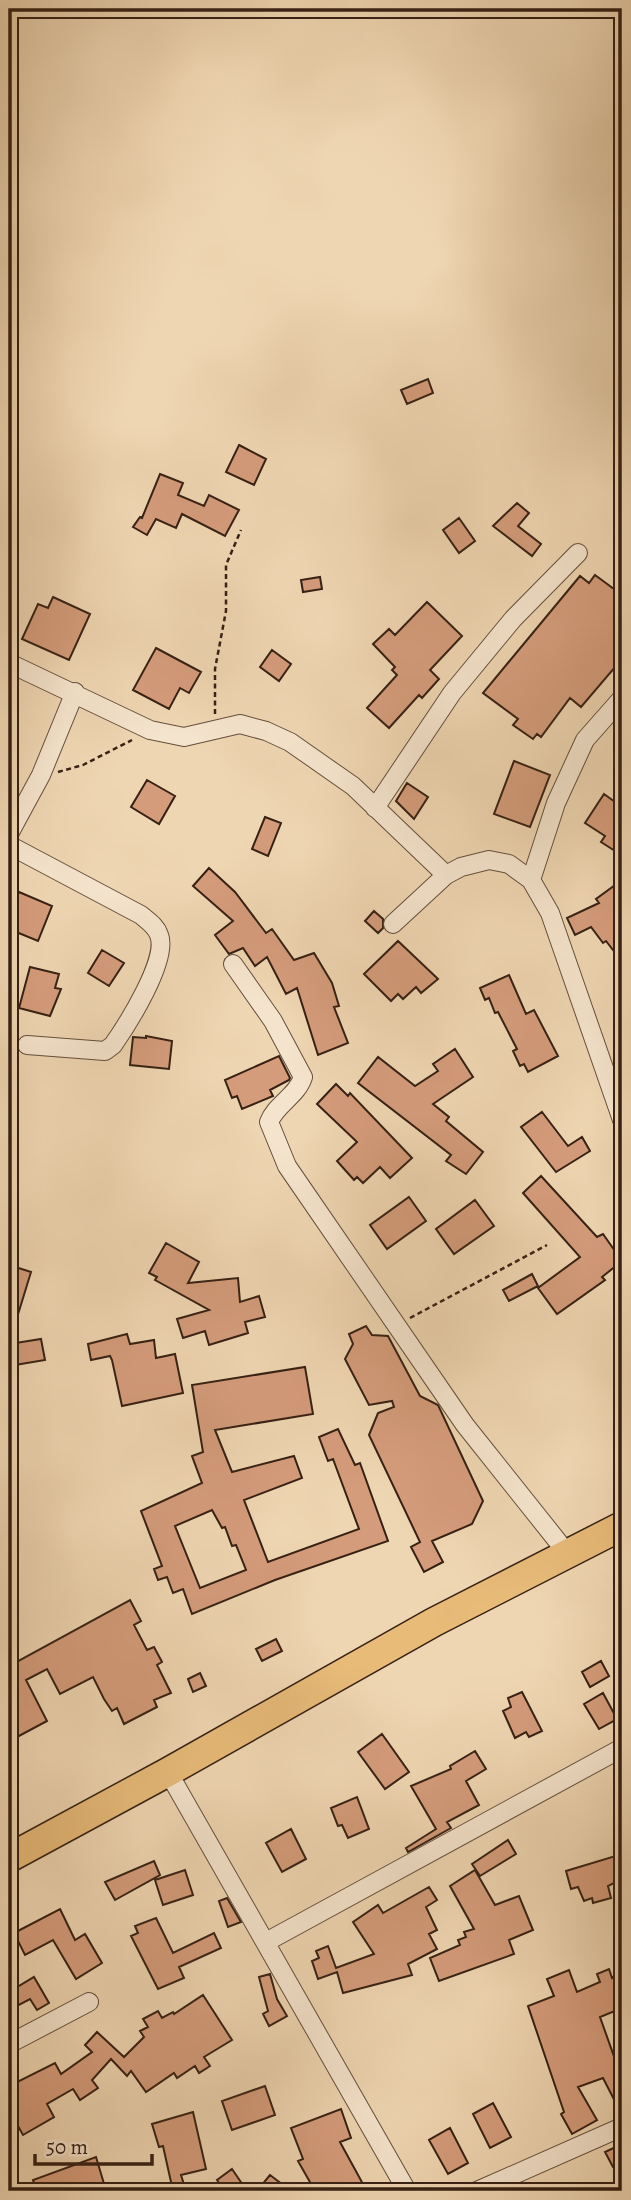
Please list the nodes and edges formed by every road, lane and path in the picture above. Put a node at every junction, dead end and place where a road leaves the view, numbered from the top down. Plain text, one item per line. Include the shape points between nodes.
1 (241, 530) dead end
2 (578, 553) dead end
3 (9, 663) edge
4 (75, 692) junction
5 (622, 698) edge
6 (150, 730) junction
7 (216, 732) junction
8 (41, 775) junction
9 (375, 808) junction
10 (9, 834) edge
11 (9, 845) edge
12 (446, 875) junction
13 (531, 880) junction
14 (394, 924) dead end
15 (233, 964) dead end
16 (27, 1045) dead end
17 (622, 1120) edge
18 (547, 1245) dead end
19 (398, 1324) junction
20 (622, 1511) edge
21 (622, 1526) edge
22 (559, 1543) junction
23 (622, 1748) edge
24 (168, 1772) junction
25 (9, 1841) edge
26 (9, 1858) edge
27 (266, 1942) junction
28 (89, 2002) dead end
29 (9, 2044) edge
30 (622, 2127) edge
31 (408, 2191) edge
32 (477, 2191) edge

1 - 7 path via 226,565 226,611 215,669
2 - 9 street via 513,619 452,693
3 - 4 street
4 - 6 street
4 - 8 street
5 - 13 street via 585,740 556,803
6 - 7 street via 184,737
6 - 8 path via 83,765
7 - 9 street via 240,724 290,742 354,786
8 - 10 street
9 - 12 street
11 - 16 street via 141,915 160,937 148,985 113,1045 105,1051
12 - 13 street via 489,860 509,864
12 - 14 street
13 - 17 street via 554,925
15 - 19 street via 273,1021 303,1077 272,1113 270,1132 287,1166
18 - 19 path
19 - 22 street via 465,1425
20 - 22 main road
21 - 24 main road via 434,1622
22 - 25 main road via 427,1609
23 - 27 street
24 - 26 main road
24 - 27 street
27 - 31 street
28 - 29 street
30 - 32 street

